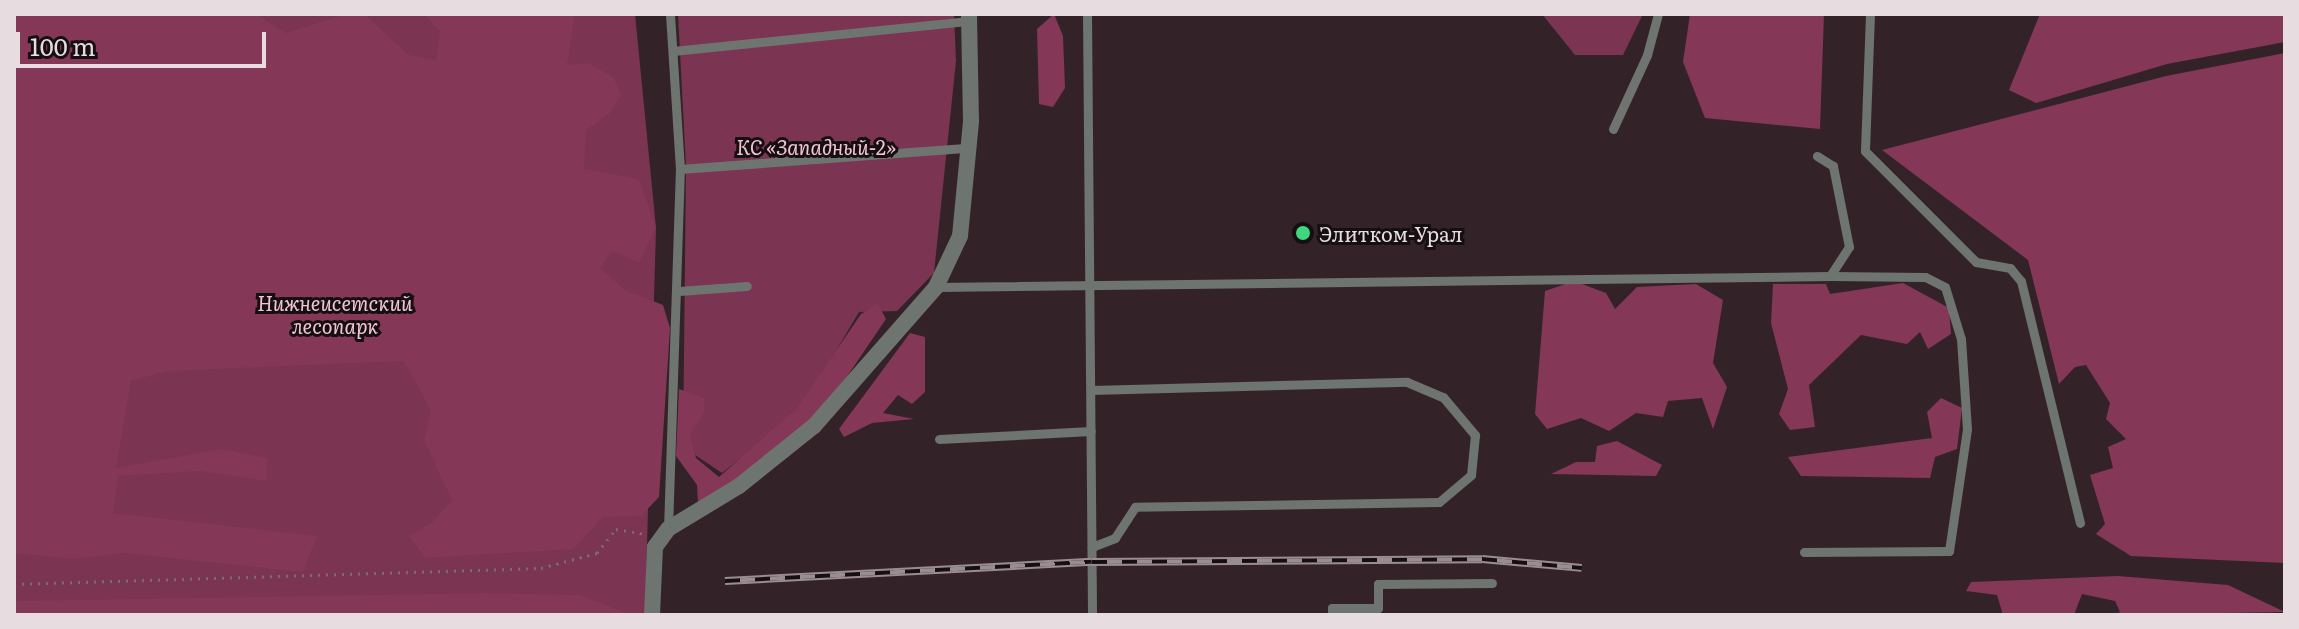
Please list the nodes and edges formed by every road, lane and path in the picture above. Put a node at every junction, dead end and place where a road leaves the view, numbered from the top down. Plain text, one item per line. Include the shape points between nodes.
1 (670, 14) edge
2 (1087, 14) edge
3 (1658, 14) edge
4 (1870, 14) edge
5 (969, 18) edge
6 (673, 51) junction
7 (1613, 129) dead end
8 (968, 148) junction
9 (1817, 156) dead end
10 (680, 169) junction
11 (1830, 276) junction
12 (1090, 283) junction
13 (747, 286) dead end
14 (936, 287) junction
15 (679, 291) junction
16 (1091, 390) junction
17 (1091, 431) junction
18 (939, 439) dead end
19 (2080, 523) dead end
20 (665, 533) junction
21 (1092, 547) junction
22 (1804, 552) dead end
23 (1492, 583) dead end
24 (14, 584) edge
25 (652, 615) edge
26 (1092, 615) edge
27 (1332, 615) edge

1 - 6 lane
2 - 12 lane
3 - 7 lane via 1647,55
4 - 19 lane via 1865,151 1976,262 2010,268 2021,281
5 - 6 lane
5 - 8 street
6 - 10 lane
8 - 10 lane
8 - 14 street via 960,236
9 - 11 lane via 1833,166 1849,247
10 - 15 lane
11 - 12 lane
11 - 22 lane via 1925,277 1945,287 1961,339 1967,429 1949,551
12 - 14 lane
12 - 16 lane
13 - 15 lane
14 - 20 street via 814,426 739,486
15 - 20 lane
16 - 17 lane
16 - 21 lane via 1407,382 1443,397 1475,435 1471,475 1439,502 1135,507 1115,538
17 - 18 lane
17 - 21 lane
20 - 24 path via 616,529 597,553 541,568
20 - 25 street via 655,547
21 - 26 lane
23 - 27 lane via 1378,584 1378,608 1332,608

